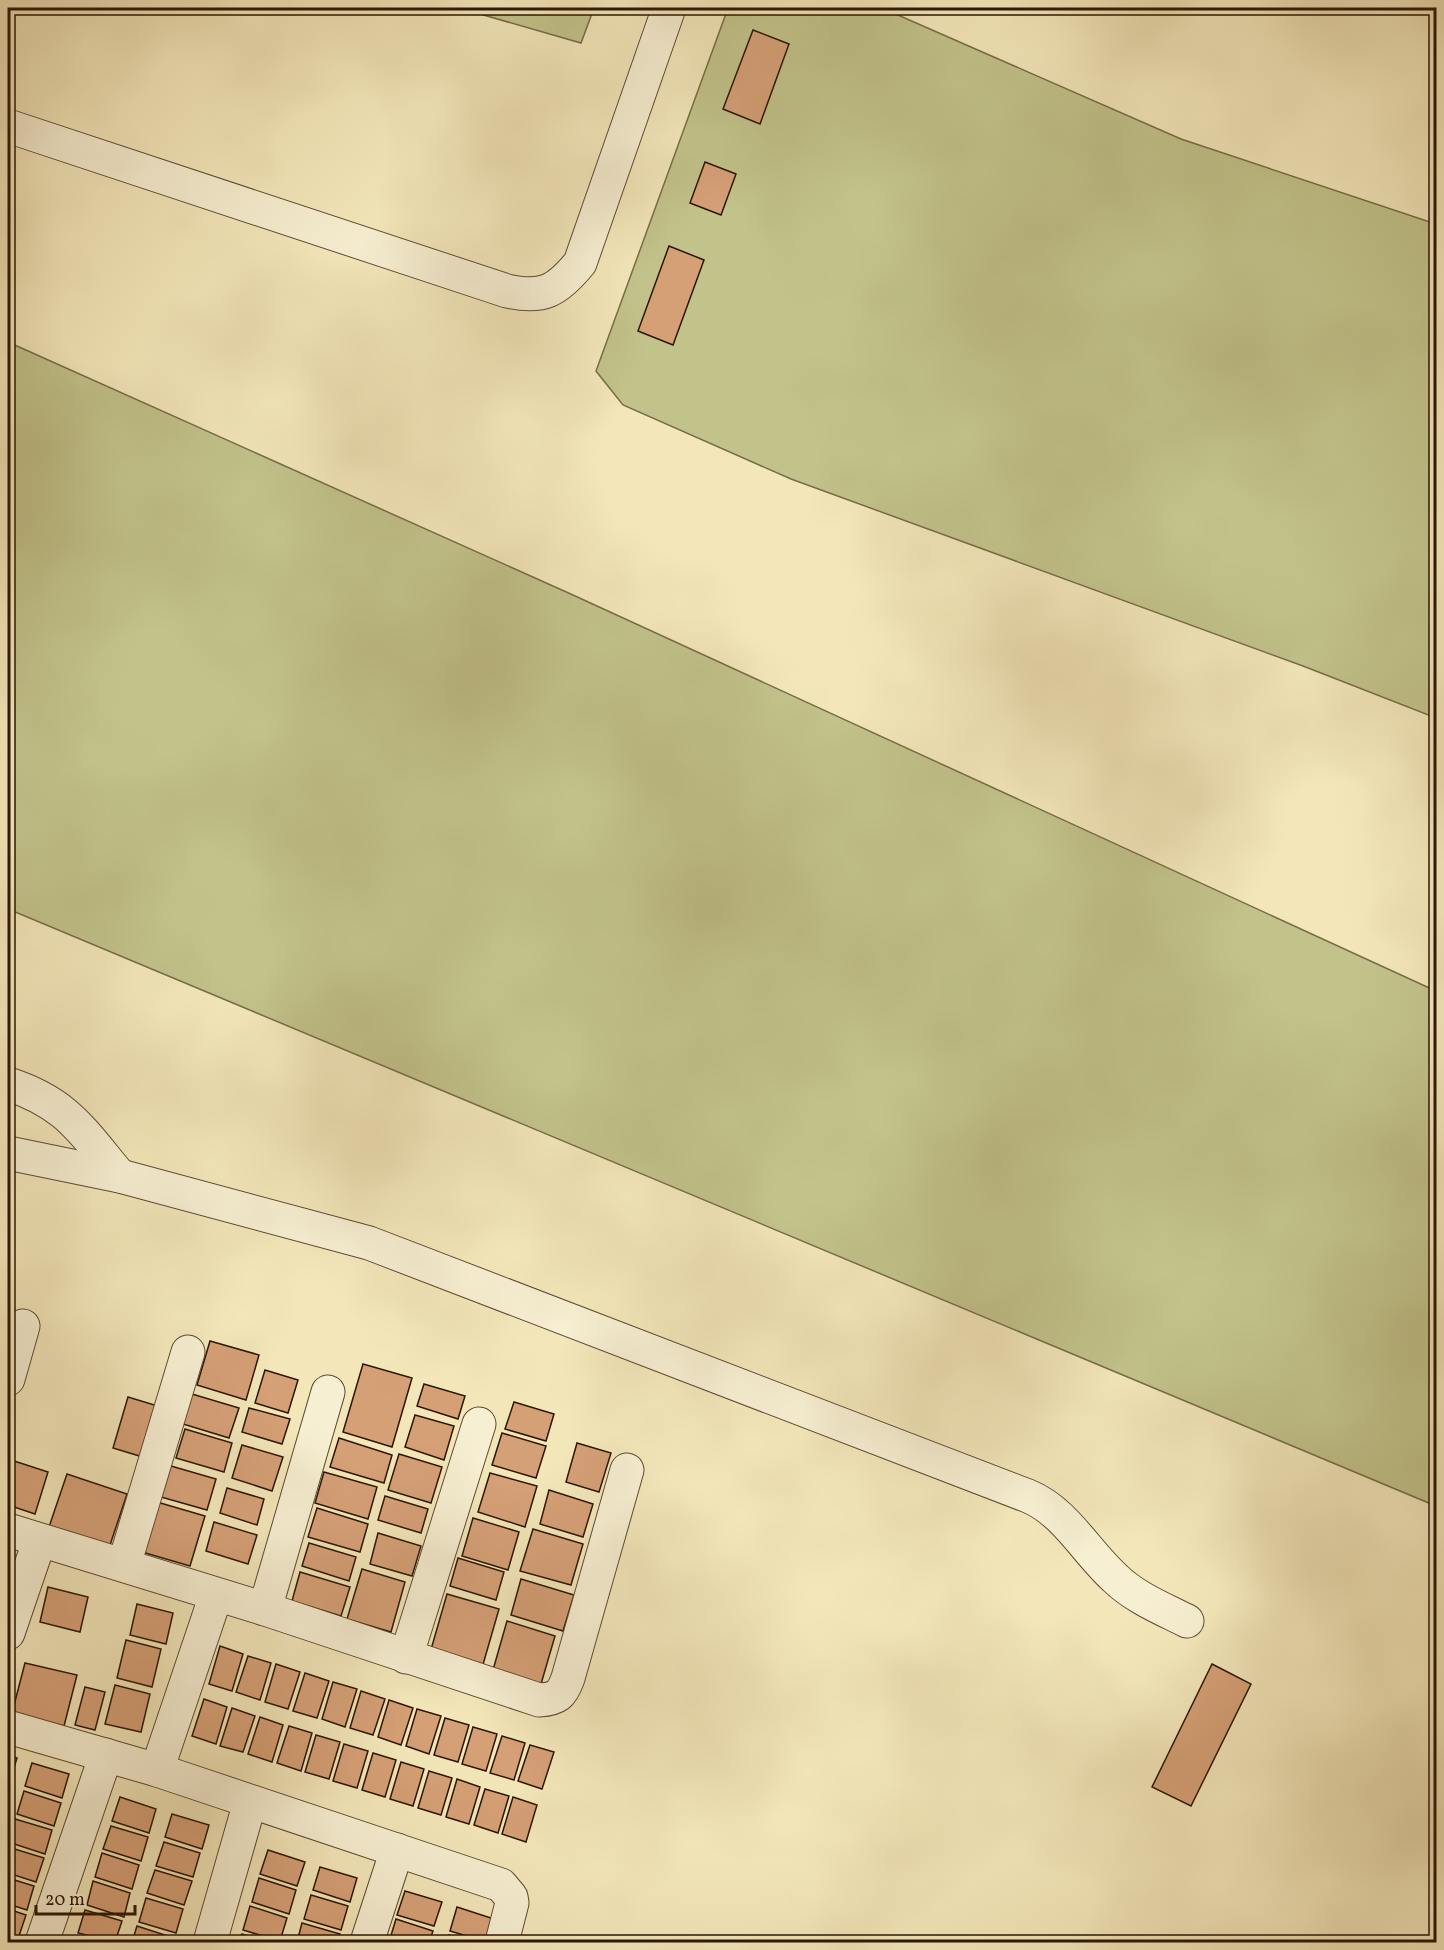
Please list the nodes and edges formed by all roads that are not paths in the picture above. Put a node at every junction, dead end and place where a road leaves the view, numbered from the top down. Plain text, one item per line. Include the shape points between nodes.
1 (669, 8) edge
2 (8, 126) edge
3 (8, 1084) edge
4 (8, 1152) edge
5 (120, 1176) junction
6 (23, 1326) dead end
7 (188, 1352) dead end
8 (8, 1379) edge
9 (328, 1392) dead end
10 (479, 1424) dead end
11 (627, 1470) dead end
12 (8, 1530) edge
13 (39, 1542) junction
14 (124, 1565) junction
15 (216, 1595) junction
16 (265, 1608) junction
17 (1187, 1621) dead end
18 (8, 1633) edge
19 (406, 1657) junction
20 (8, 1727) edge
21 (106, 1755) junction
22 (157, 1770) junction
23 (250, 1802) junction
24 (397, 1851) junction
25 (42, 1942) edge
26 (210, 1942) edge
27 (367, 1942) edge
28 (502, 1942) edge

1 - 2 street via 580,263 549,292 528,296
3 - 5 street via 58,1107 82,1129
4 - 5 street
5 - 17 street via 369,1243 1028,1496 1052,1510 1116,1580
6 - 8 street
7 - 14 street
9 - 16 street
10 - 19 street
11 - 19 street via 568,1678 559,1696 539,1700
12 - 13 street
13 - 14 street
13 - 18 street
14 - 15 street
15 - 16 street
15 - 22 street
16 - 19 street
20 - 21 street
21 - 22 street
21 - 25 street
22 - 23 street
23 - 24 street
23 - 26 street
24 - 27 street
24 - 28 street via 501,1885 512,1904

